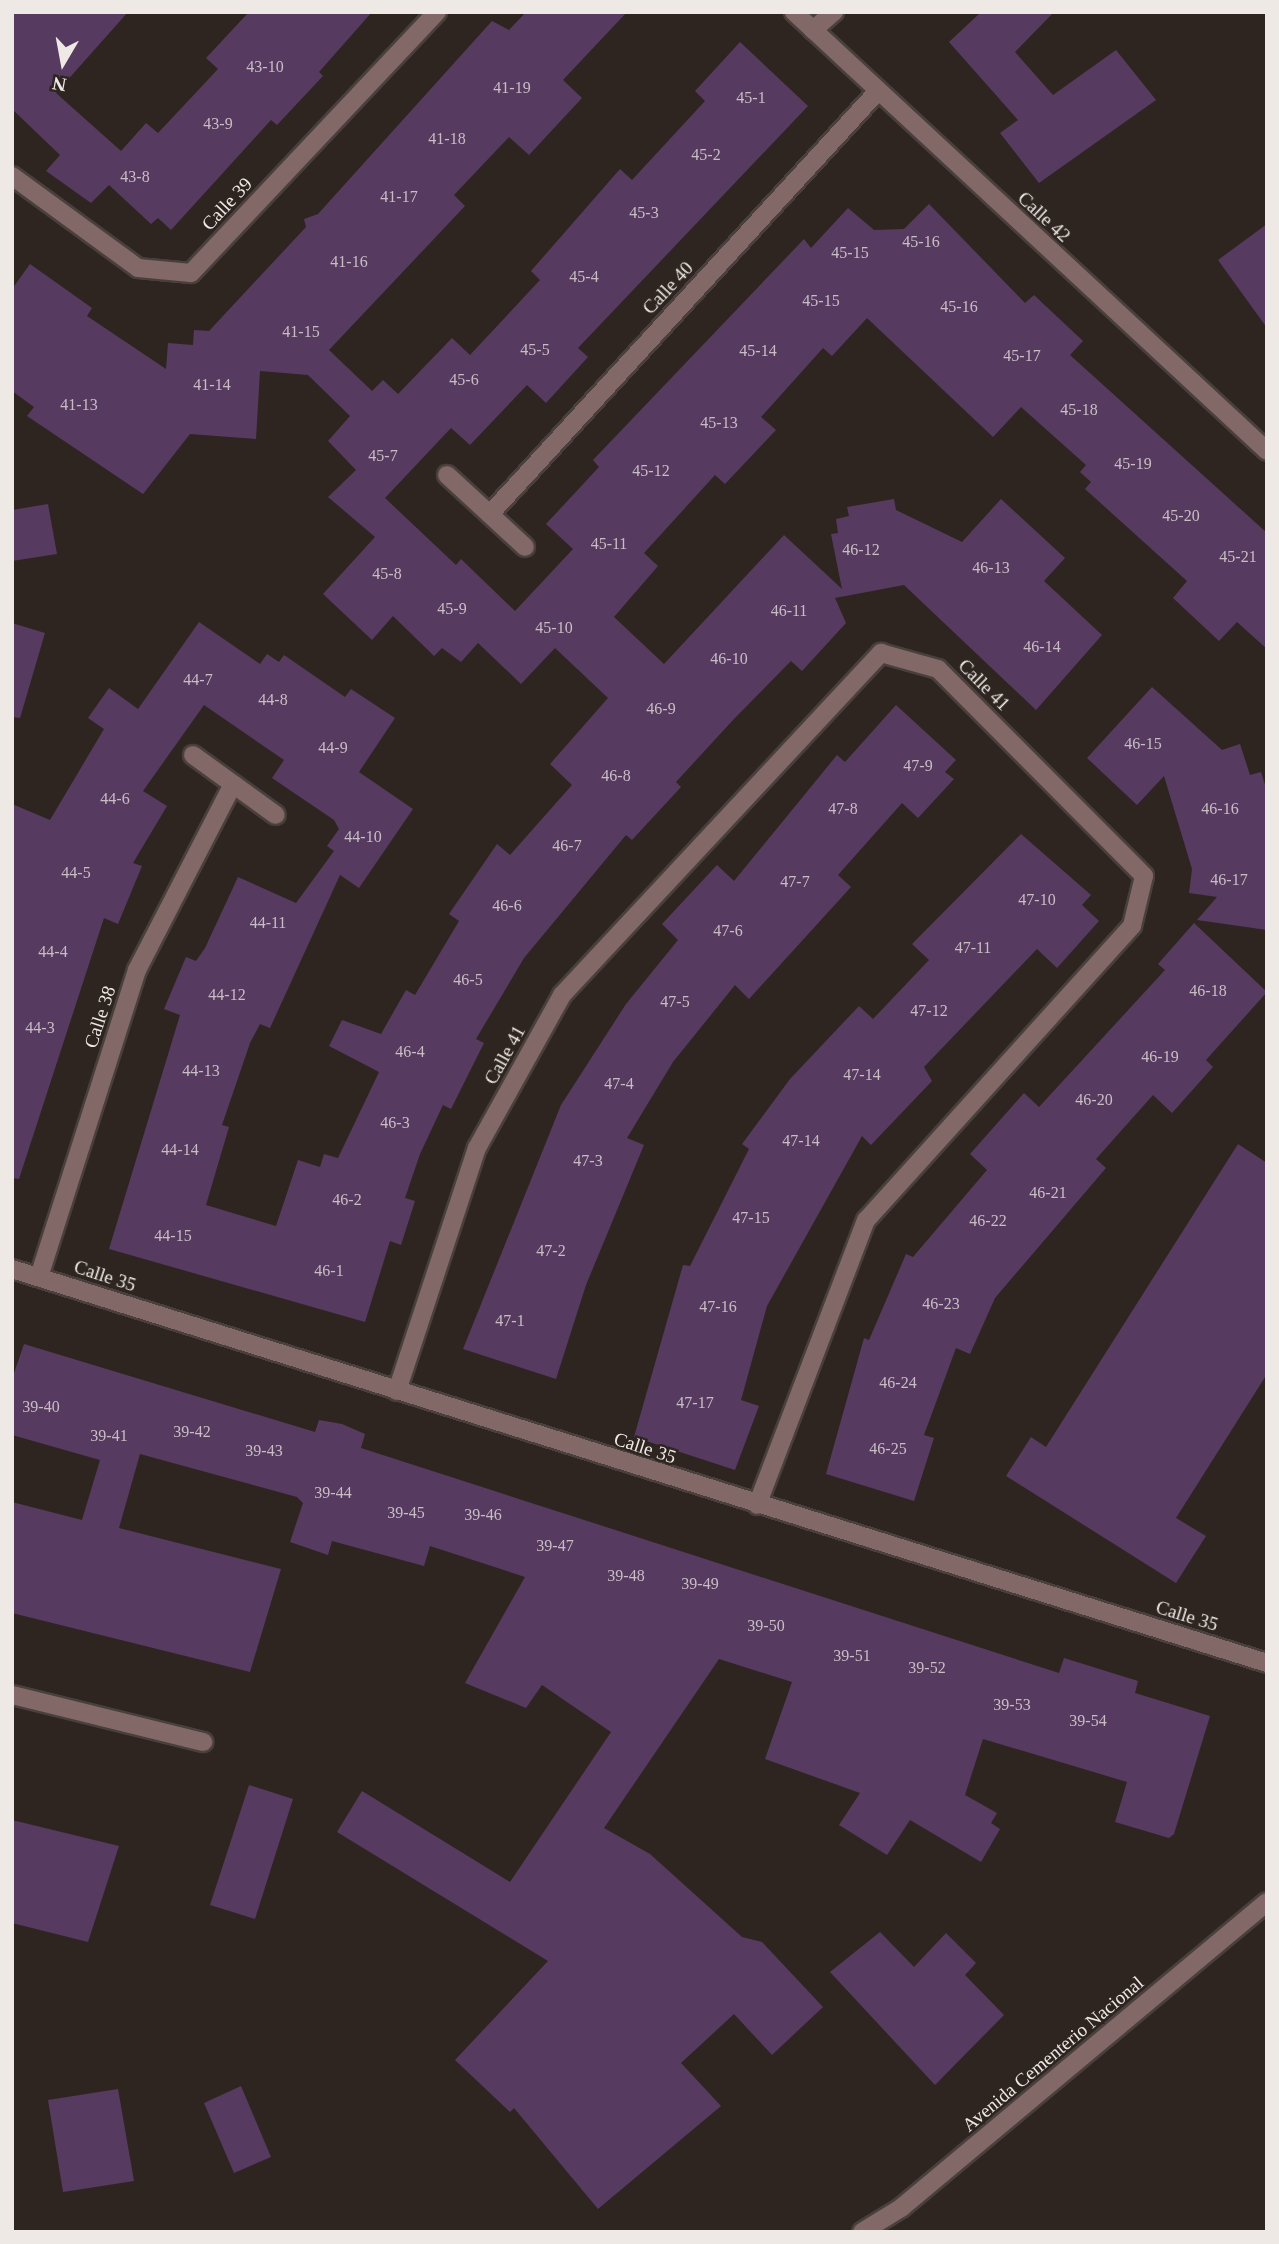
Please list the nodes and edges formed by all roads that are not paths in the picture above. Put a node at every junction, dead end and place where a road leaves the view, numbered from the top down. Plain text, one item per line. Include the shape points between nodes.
1 (438, 12) edge
2 (794, 12) edge
3 (834, 12) edge
4 (813, 30) junction
5 (878, 91) junction
6 (12, 176) edge
7 (1267, 451) edge
8 (447, 475) dead end
9 (490, 514) junction
10 (525, 547) dead end
11 (193, 755) dead end
12 (233, 784) junction
13 (276, 815) dead end
14 (12, 1269) edge
15 (39, 1277) junction
16 (397, 1391) junction
17 (757, 1505) junction
18 (1267, 1663) edge
19 (12, 1695) edge
20 (203, 1742) dead end
21 (1267, 1902) edge
22 (862, 2232) edge

1 - 6 street, Calle 39 via 191,273 138,268
2 - 4 street, Calle 42
3 - 4 street
4 - 5 street, Calle 42
5 - 7 street, Calle 42
5 - 9 street, Calle 40
8 - 9 street
9 - 10 street
11 - 12 street
12 - 13 street
12 - 15 street, Calle 38 via 137,970
14 - 15 street, Calle 35
15 - 16 street, Calle 35
16 - 17 street, Calle 35
16 - 17 street, Calle 41 via 477,1148 562,995 881,653 938,669 1144,876 1132,926 866,1220
17 - 18 street, Calle 35
19 - 20 street
21 - 22 street, Avenida Cementerio Nacional via 901,2208

